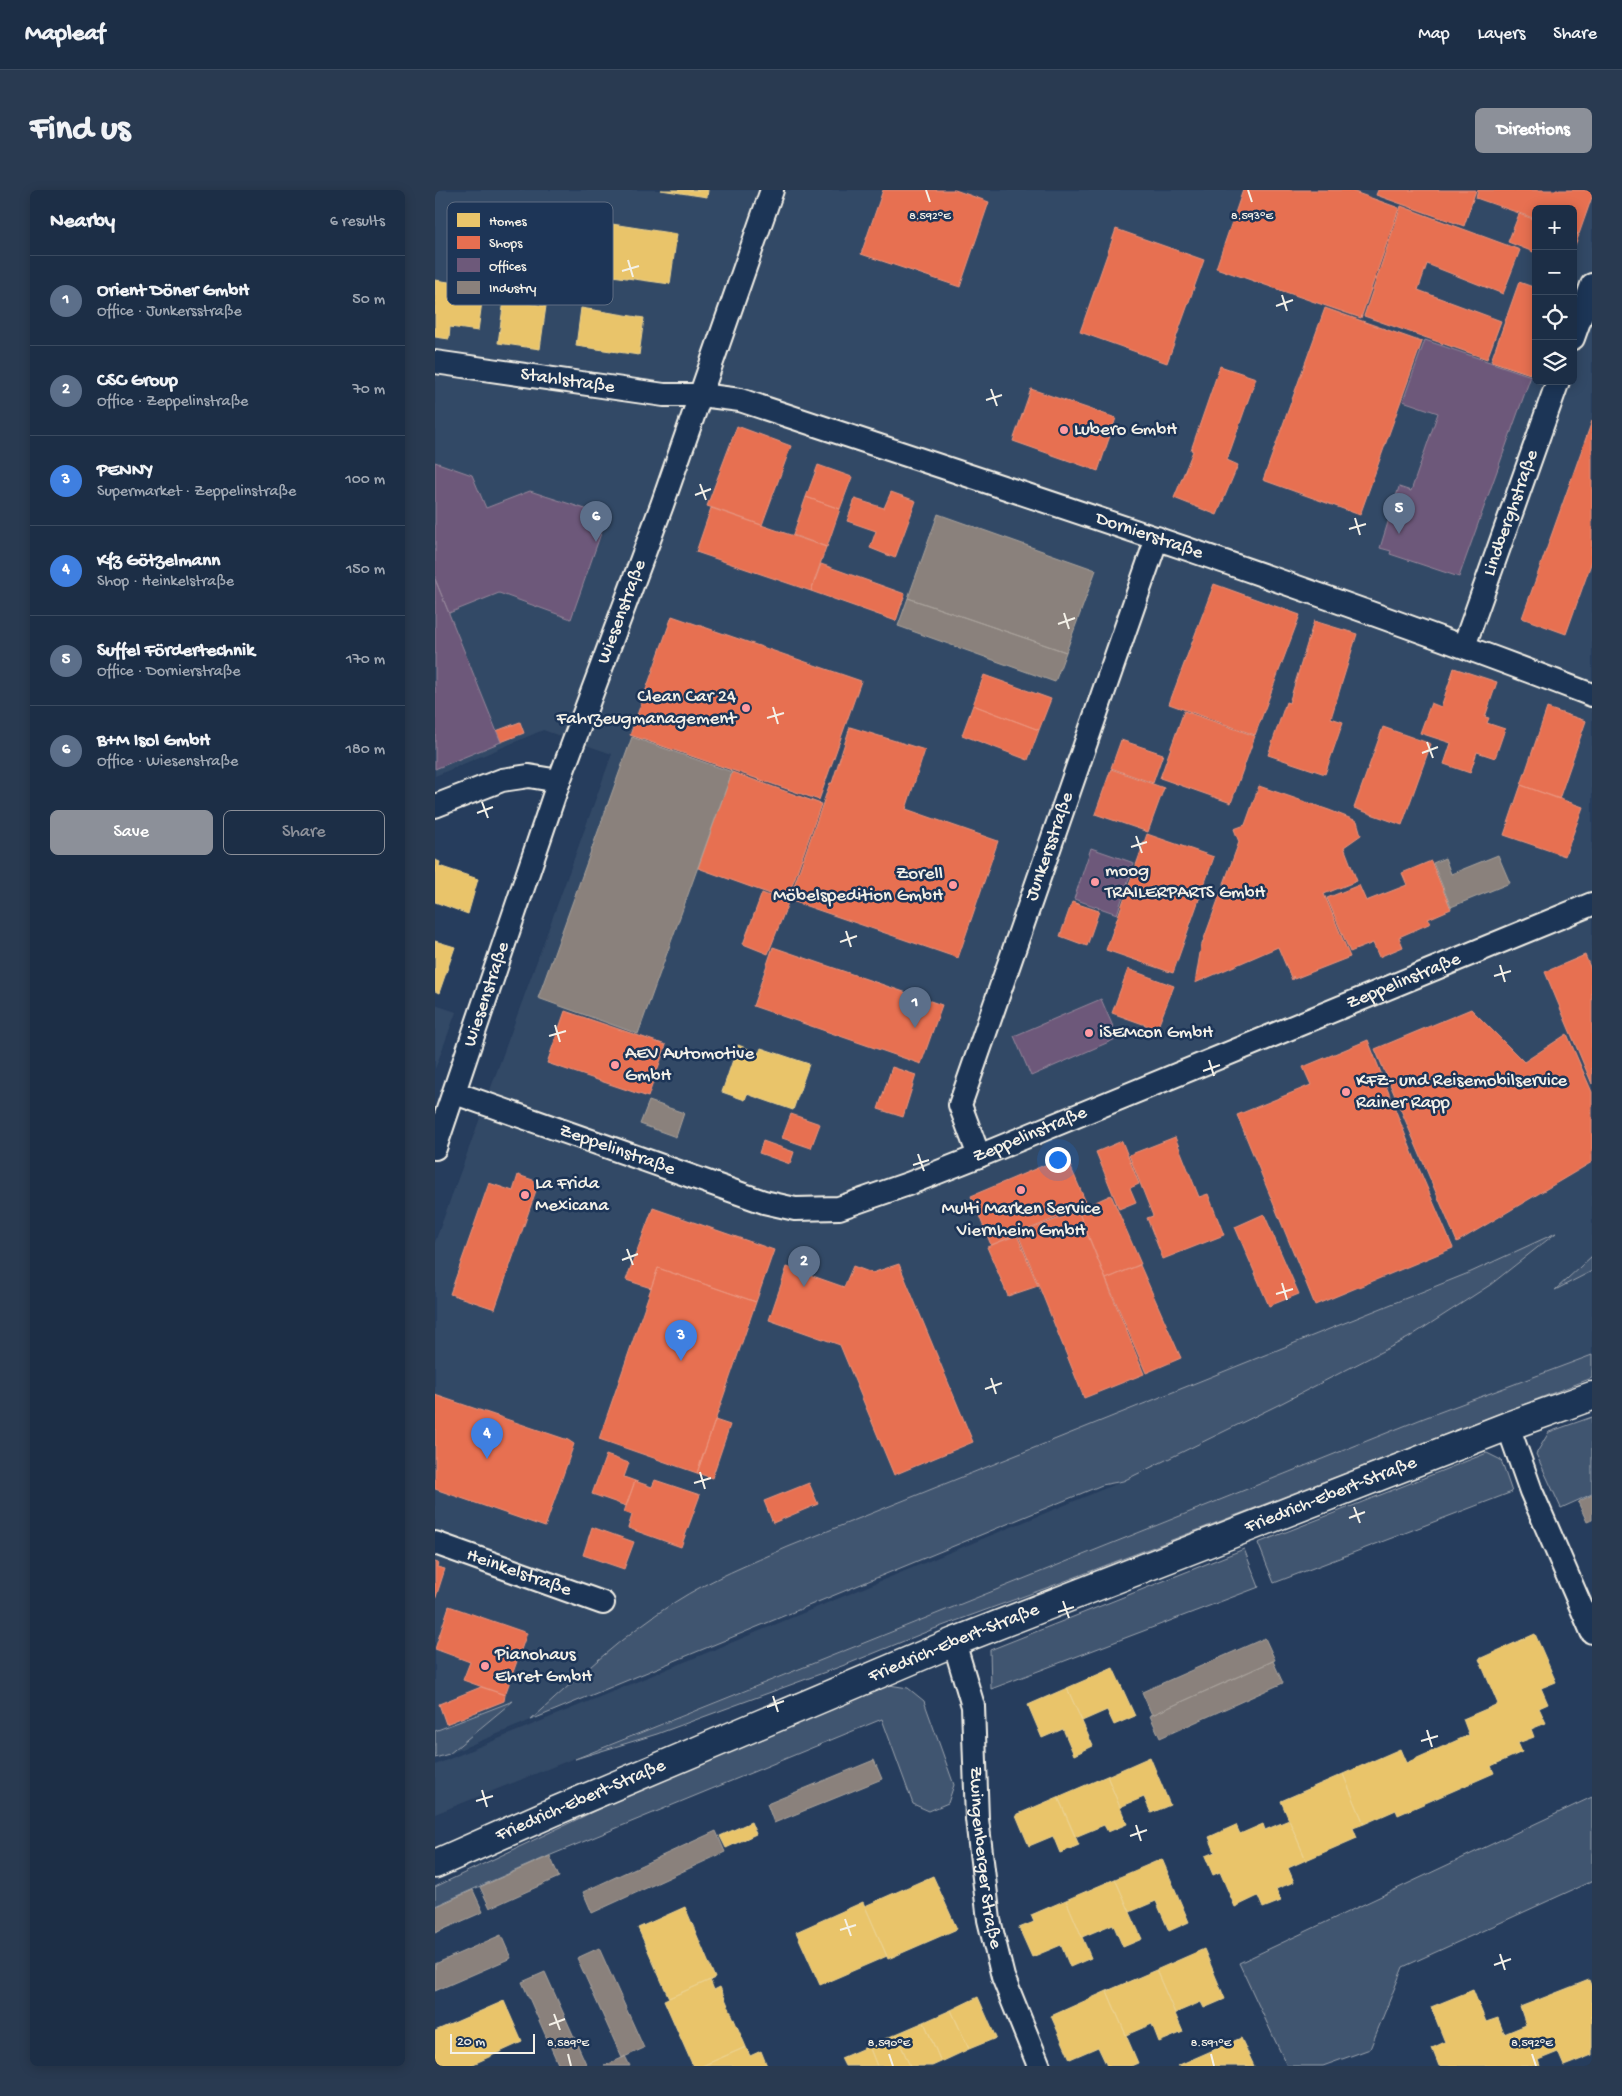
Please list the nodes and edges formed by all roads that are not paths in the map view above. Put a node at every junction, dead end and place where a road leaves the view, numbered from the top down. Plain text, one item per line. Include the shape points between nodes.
1 (772, 190) edge
2 (1592, 285) edge
3 (1577, 327) edge
4 (435, 362) edge
5 (1557, 385) edge
6 (701, 395) junction
7 (1157, 538) junction
8 (1464, 646) junction
9 (1592, 695) edge
10 (559, 781) junction
11 (435, 806) edge
12 (1592, 904) edge
13 (455, 1093) junction
14 (435, 1148) edge
15 (979, 1156) junction
16 (1592, 1396) edge
17 (1508, 1426) junction
18 (435, 1543) edge
19 (603, 1603) dead end
20 (1592, 1632) edge
21 (955, 1642) junction
22 (435, 1864) edge
23 (1039, 2066) edge

1 - 6 street, Wiesenstraße
2 - 3 street
4 - 6 street, Stahlstraße via 665,395
5 - 8 street, Lindberghstraße
6 - 7 street, Dornierstraße via 740,400
6 - 10 street, Wiesenstraße
7 - 8 street, Dornierstraße
7 - 15 street, Junkersstraße via 960,1105
8 - 9 street, Dornierstraße
10 - 11 street via 529,776 502,780
10 - 13 street, Wiesenstraße
12 - 15 street, Zeppelinstraße
13 - 14 street, Wiesenstraße
13 - 15 street, Zeppelinstraße via 764,1202 795,1209 839,1208
16 - 17 street, Friedrich-Ebert-Straße
17 - 20 street via 1531,1491
17 - 21 street, Friedrich-Ebert-Straße
18 - 19 street, Heinkelstraße
21 - 22 street, Friedrich-Ebert-Straße
21 - 23 street, Zwingenberger Straße via 973,1706 977,1819 989,1920 1003,1977

